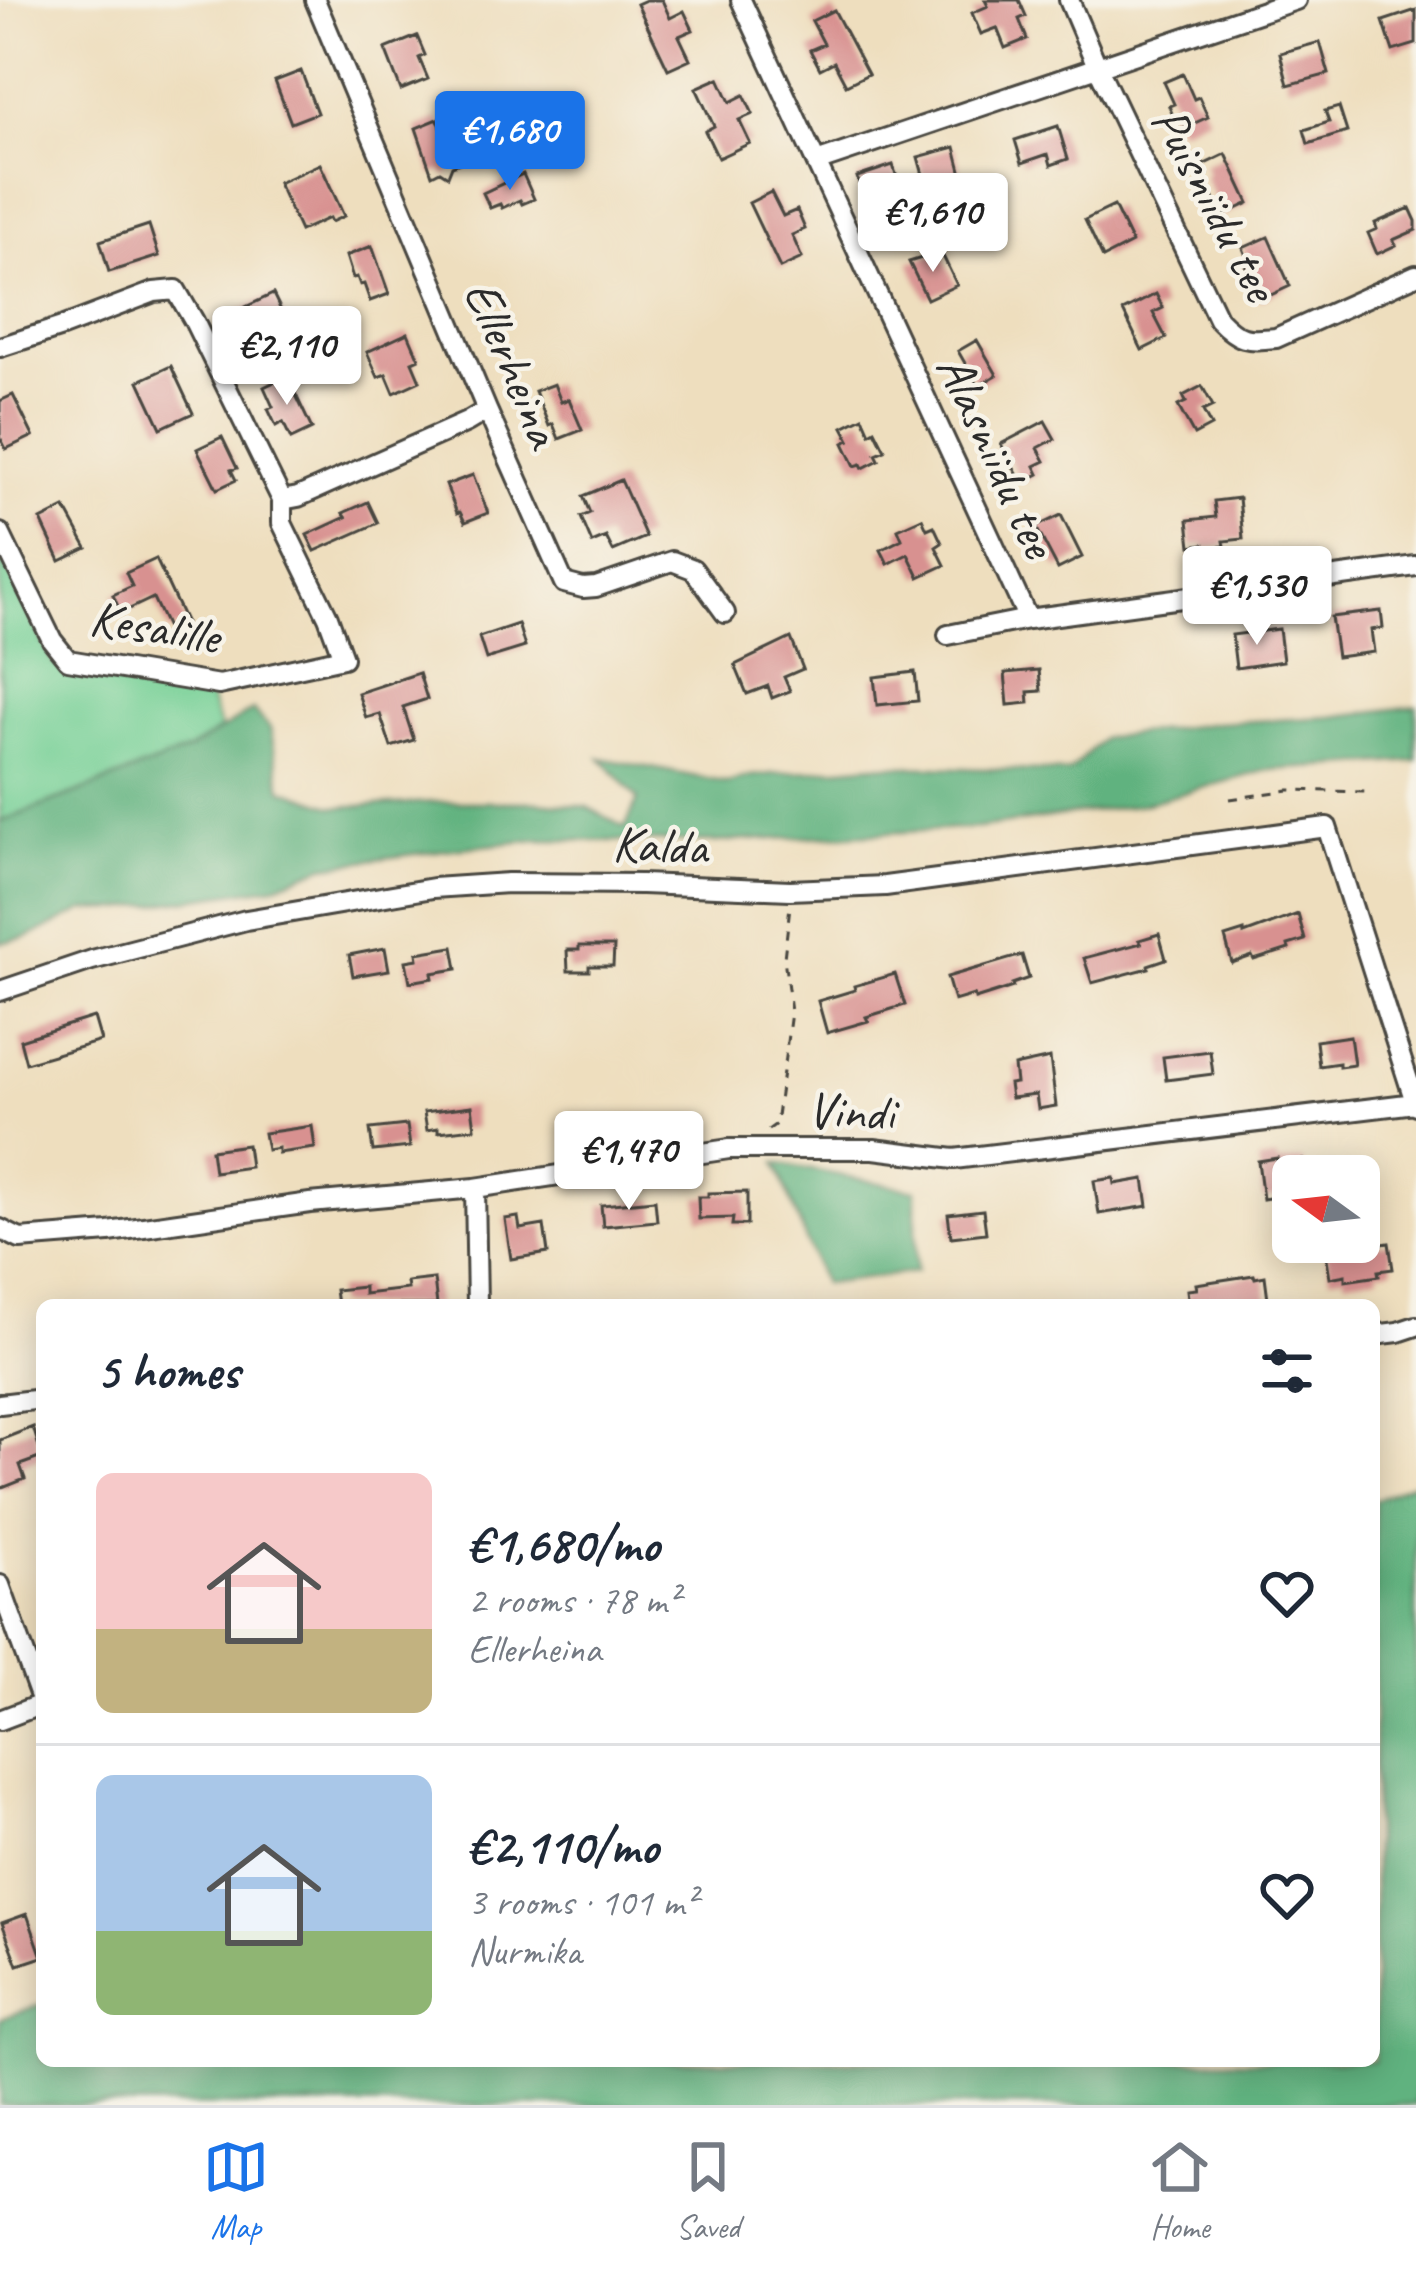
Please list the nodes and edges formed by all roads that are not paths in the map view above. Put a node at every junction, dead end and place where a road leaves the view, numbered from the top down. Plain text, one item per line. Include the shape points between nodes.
1 (315, 0) edge
2 (741, 0) edge
3 (1070, 0) edge
4 (1296, 0) edge
5 (1097, 66) junction
6 (816, 162) junction
7 (1416, 275) edge
8 (0, 346) edge
9 (488, 410) junction
10 (282, 500) junction
11 (0, 533) edge
12 (1416, 566) edge
13 (725, 613) dead end
14 (1028, 620) junction
15 (948, 635) dead end
16 (0, 992) edge
17 (1416, 1104) edge
18 (476, 1188) junction
19 (0, 1228) edge
20 (477, 1299) edge
21 (1416, 1326) edge
22 (1380, 1334) edge
23 (36, 1400) edge
24 (0, 1404) edge
25 (0, 1585) edge
26 (36, 1686) edge
27 (36, 1705) edge
28 (0, 1720) edge

1 - 9 street, Ellerheina
2 - 6 street, Alasniidu tee
3 - 5 street, Puisniidu tee
4 - 5 street
5 - 6 street
5 - 7 street, Puisniidu tee via 1218,319 1235,337 1276,338
6 - 14 street, Alasniidu tee
8 - 10 street via 176,290
9 - 10 street
9 - 13 street, Ellerheina via 564,584 596,587 672,561 693,569
10 - 11 street, Kesalille via 282,523 343,658 219,685 68,660
12 - 14 street, Alasniidu tee
14 - 15 street, Alasniidu tee
16 - 17 street, Kalda via 246,920 434,888 885,886 1328,827
17 - 18 street, Vindi via 954,1159 874,1149 742,1149
18 - 19 street, Vindi via 50,1238 20,1239
18 - 20 street
21 - 22 street
23 - 24 street
25 - 26 street
27 - 28 street

